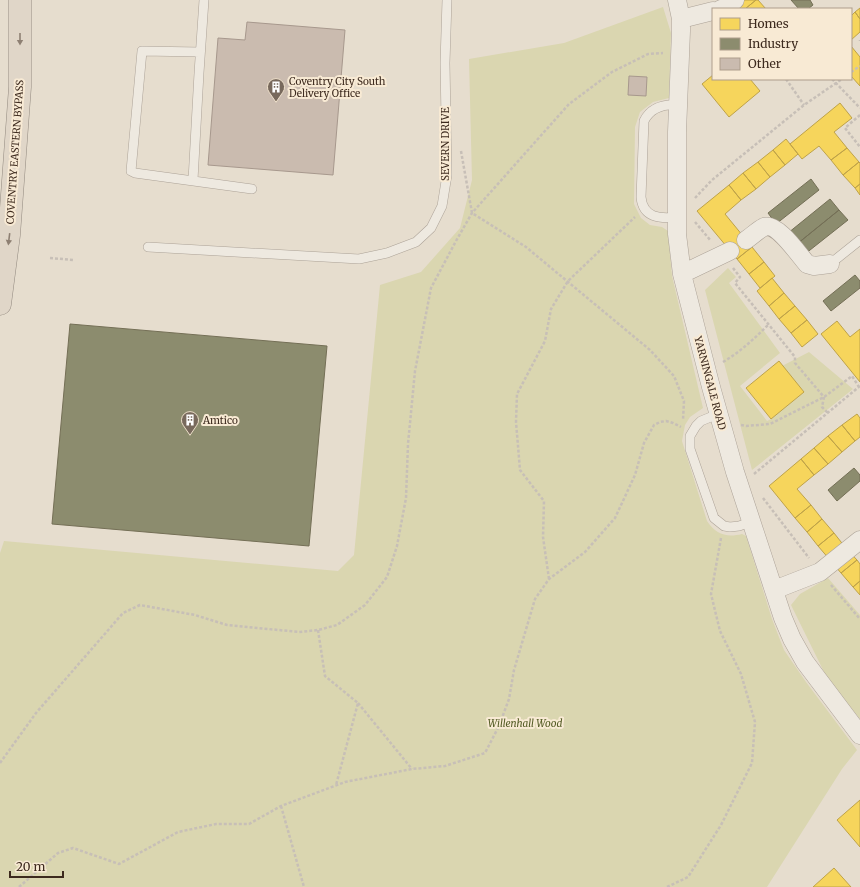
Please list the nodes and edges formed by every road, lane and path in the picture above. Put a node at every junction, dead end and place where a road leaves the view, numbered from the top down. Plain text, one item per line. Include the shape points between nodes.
1 (20, 0) edge
2 (204, 0) edge
3 (447, 0) edge
4 (677, 0) edge
5 (735, 0) edge
6 (726, 8) edge
7 (712, 11) edge
8 (681, 19) junction
9 (200, 52) junction
10 (680, 52) junction
11 (787, 80) edge
12 (833, 80) edge
13 (840, 80) edge
14 (836, 83) junction
15 (678, 105) junction
16 (804, 105) junction
17 (860, 108) edge
18 (860, 115) edge
19 (860, 148) edge
20 (193, 180) junction
21 (252, 189) dead end
22 (645, 209) junction
23 (472, 213) junction
24 (681, 213) junction
25 (746, 240) dead end
26 (860, 240) edge
27 (148, 247) dead end
28 (726, 254) junction
29 (50, 258) dead end
30 (74, 260) dead end
31 (830, 264) joint
32 (682, 274) junction
33 (568, 281) junction
34 (0, 304) edge
35 (768, 325) junction
36 (706, 368) junction
37 (860, 386) edge
38 (824, 398) junction
39 (828, 413) junction
40 (719, 418) junction
41 (738, 481) junction
42 (763, 498) dead end
43 (751, 522) junction
44 (724, 526) junction
45 (860, 540) edge
46 (820, 572) junction
47 (549, 579) junction
48 (774, 590) junction
49 (860, 619) edge
50 (318, 630) junction
51 (358, 703) junction
52 (860, 735) edge
53 (0, 763) edge
54 (412, 769) junction
55 (336, 785) junction
56 (281, 806) junction
57 (19, 887) edge
58 (304, 887) edge
59 (667, 887) edge

1 -> 34 highway, COVENTRY EASTERN BYPASS via 20,87 9,235
2 - 9 lane
3 - 27 lane, SEVERN DRIVE via 447,175 442,206 430,228 416,242 387,253 359,259
4 - 8 street, YARNINGALE ROAD
5 - 6 street
7 - 8 street
8 - 10 street, YARNINGALE ROAD
9 - 20 lane
9 - 20 lane via 142,51 131,170 135,173
10 - 15 street, YARNINGALE ROAD
10 - 23 path via 648,54 612,72 569,104
11 - 16 path
12 - 14 path
13 - 14 path
14 - 16 path
14 - 17 path
15 - 22 lane via 659,106 650,112 644,121 641,197
15 - 24 street, YARNINGALE ROAD
16 - 24 path via 712,180
18 - 19 path via 845,128
20 - 21 lane
22 - 24 lane via 655,217 666,218
22 - 33 path
23 - 33 path via 526,247
23 - 50 path via 431,288 415,370 406,498 397,546 387,576 365,605 337,625
24 - 28 path
24 - 32 street, YARNINGALE ROAD via 677,234
25 - 31 street via 764,227 771,226 807,264
26 - 31 lane
28 - 32 street
28 - 35 path via 740,277 736,283
29 - 30 path
32 - 36 street, YARNINGALE ROAD
33 - 47 path via 551,309 545,341 517,394 516,422 520,470 544,501 543,537
33 - 47 path via 650,350 674,376 684,401 683,428 666,421 654,425 644,443 634,475 615,518 585,552
35 - 36 path via 734,356 719,365
35 - 38 path
36 - 40 street, YARNINGALE ROAD
37 - 38 path via 852,376
37 - 39 path
38 - 39 path via 822,407
38 - 40 path via 770,424 746,426
39 - 41 path via 749,479
40 - 41 street, YARNINGALE ROAD
40 - 44 lane via 701,421 690,436 690,443 711,513
41 - 43 street, YARNINGALE ROAD
42 - 46 path
43 - 44 lane via 739,526
43 - 48 street, YARNINGALE ROAD
44 - 59 path via 711,594 720,631 741,674 755,722 752,763 721,825 688,877
45 - 46 street
46 - 48 street
46 - 49 path
47 - 54 path via 535,599 514,670 509,699 485,753 445,766
48 - 52 street, YARNINGALE ROAD via 792,639 805,662
50 - 51 path via 325,676
50 - 53 path via 298,632 227,625 195,615 140,605 123,613 36,712
51 - 54 path
51 - 55 path
54 - 55 path
55 - 56 path
56 - 57 path via 249,824 216,824 178,832 119,864 73,848 65,850 58,853
56 - 58 path

